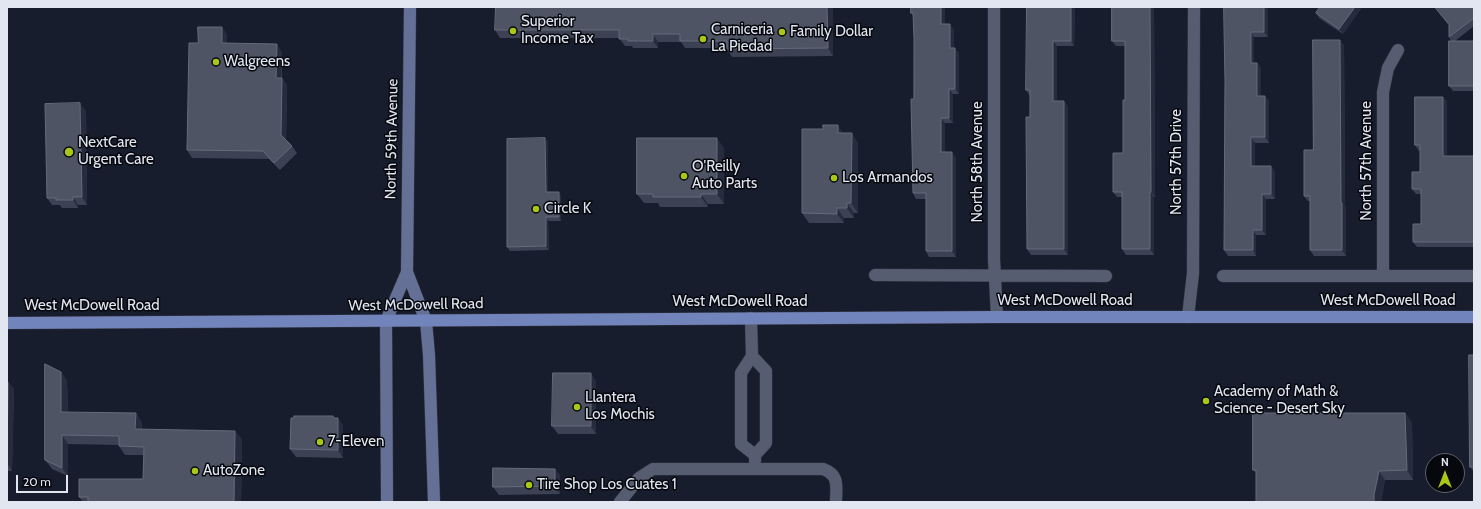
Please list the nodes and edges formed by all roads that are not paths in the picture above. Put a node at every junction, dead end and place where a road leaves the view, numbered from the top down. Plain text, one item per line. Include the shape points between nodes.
1 (410, 7) edge
2 (994, 7) edge
3 (1194, 7) edge
4 (1398, 50) dead end
5 (407, 272) junction
6 (875, 276) dead end
7 (994, 276) junction
8 (1106, 276) dead end
9 (1223, 276) dead end
10 (1383, 276) junction
11 (1474, 276) edge
12 (997, 316) junction
13 (1188, 317) junction
14 (1474, 317) edge
15 (751, 318) junction
16 (386, 321) junction
17 (426, 321) junction
18 (7, 323) edge
19 (752, 356) junction
20 (755, 455) junction
21 (754, 469) junction
22 (387, 502) edge
23 (434, 502) edge
24 (620, 502) edge
25 (836, 502) edge

1 - 5 main road, North 59th Avenue
2 - 7 street, North 58th Avenue
3 - 13 street, North 57th Drive via 1193,273
4 - 10 street, North 57th Avenue via 1388,68 1383,92
5 - 16 main road, North 59th Avenue
5 - 17 main road, North 59th Avenue
6 - 7 street, West McDowell Road
7 - 8 street, West McDowell Road
7 - 12 street, North 58th Avenue
9 - 10 street, West McDowell Road
10 - 11 street, West McDowell Road
12 - 13 main road, West McDowell Road
12 - 15 main road, West McDowell Road
13 - 14 main road, West McDowell Road
15 - 17 main road, West McDowell Road
15 - 19 street
16 - 17 main road, West McDowell Road
16 - 18 main road, West McDowell Road
16 - 22 main road, North 59th Avenue
17 - 23 main road, North 59th Avenue
19 - 20 street via 766,371 766,443
19 - 20 street via 741,373 741,444
20 - 21 street
21 - 24 street via 653,469 639,478
21 - 25 street via 823,469 836,479

